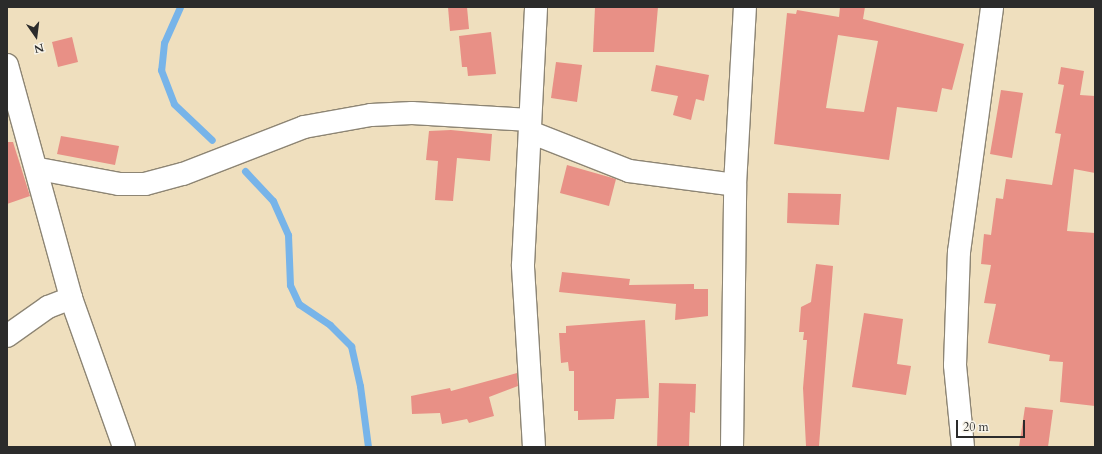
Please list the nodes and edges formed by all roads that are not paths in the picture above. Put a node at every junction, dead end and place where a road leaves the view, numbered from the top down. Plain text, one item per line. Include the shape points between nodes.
1 (536, 7) edge
2 (745, 7) edge
3 (992, 7) edge
4 (7, 65) edge
5 (530, 126) junction
6 (38, 169) junction
7 (735, 185) junction
8 (71, 298) junction
9 (7, 336) edge
10 (124, 447) edge
11 (534, 447) edge
12 (732, 447) edge
13 (963, 447) edge

1 - 5 street
2 - 7 street
3 - 13 street via 959,252 954,365
4 - 6 street
5 - 6 street via 412,113 371,115 304,127 183,174 145,184 119,184
5 - 7 street via 629,171
5 - 11 street via 523,265
6 - 8 street
7 - 12 street
8 - 9 street via 48,307
8 - 10 street

